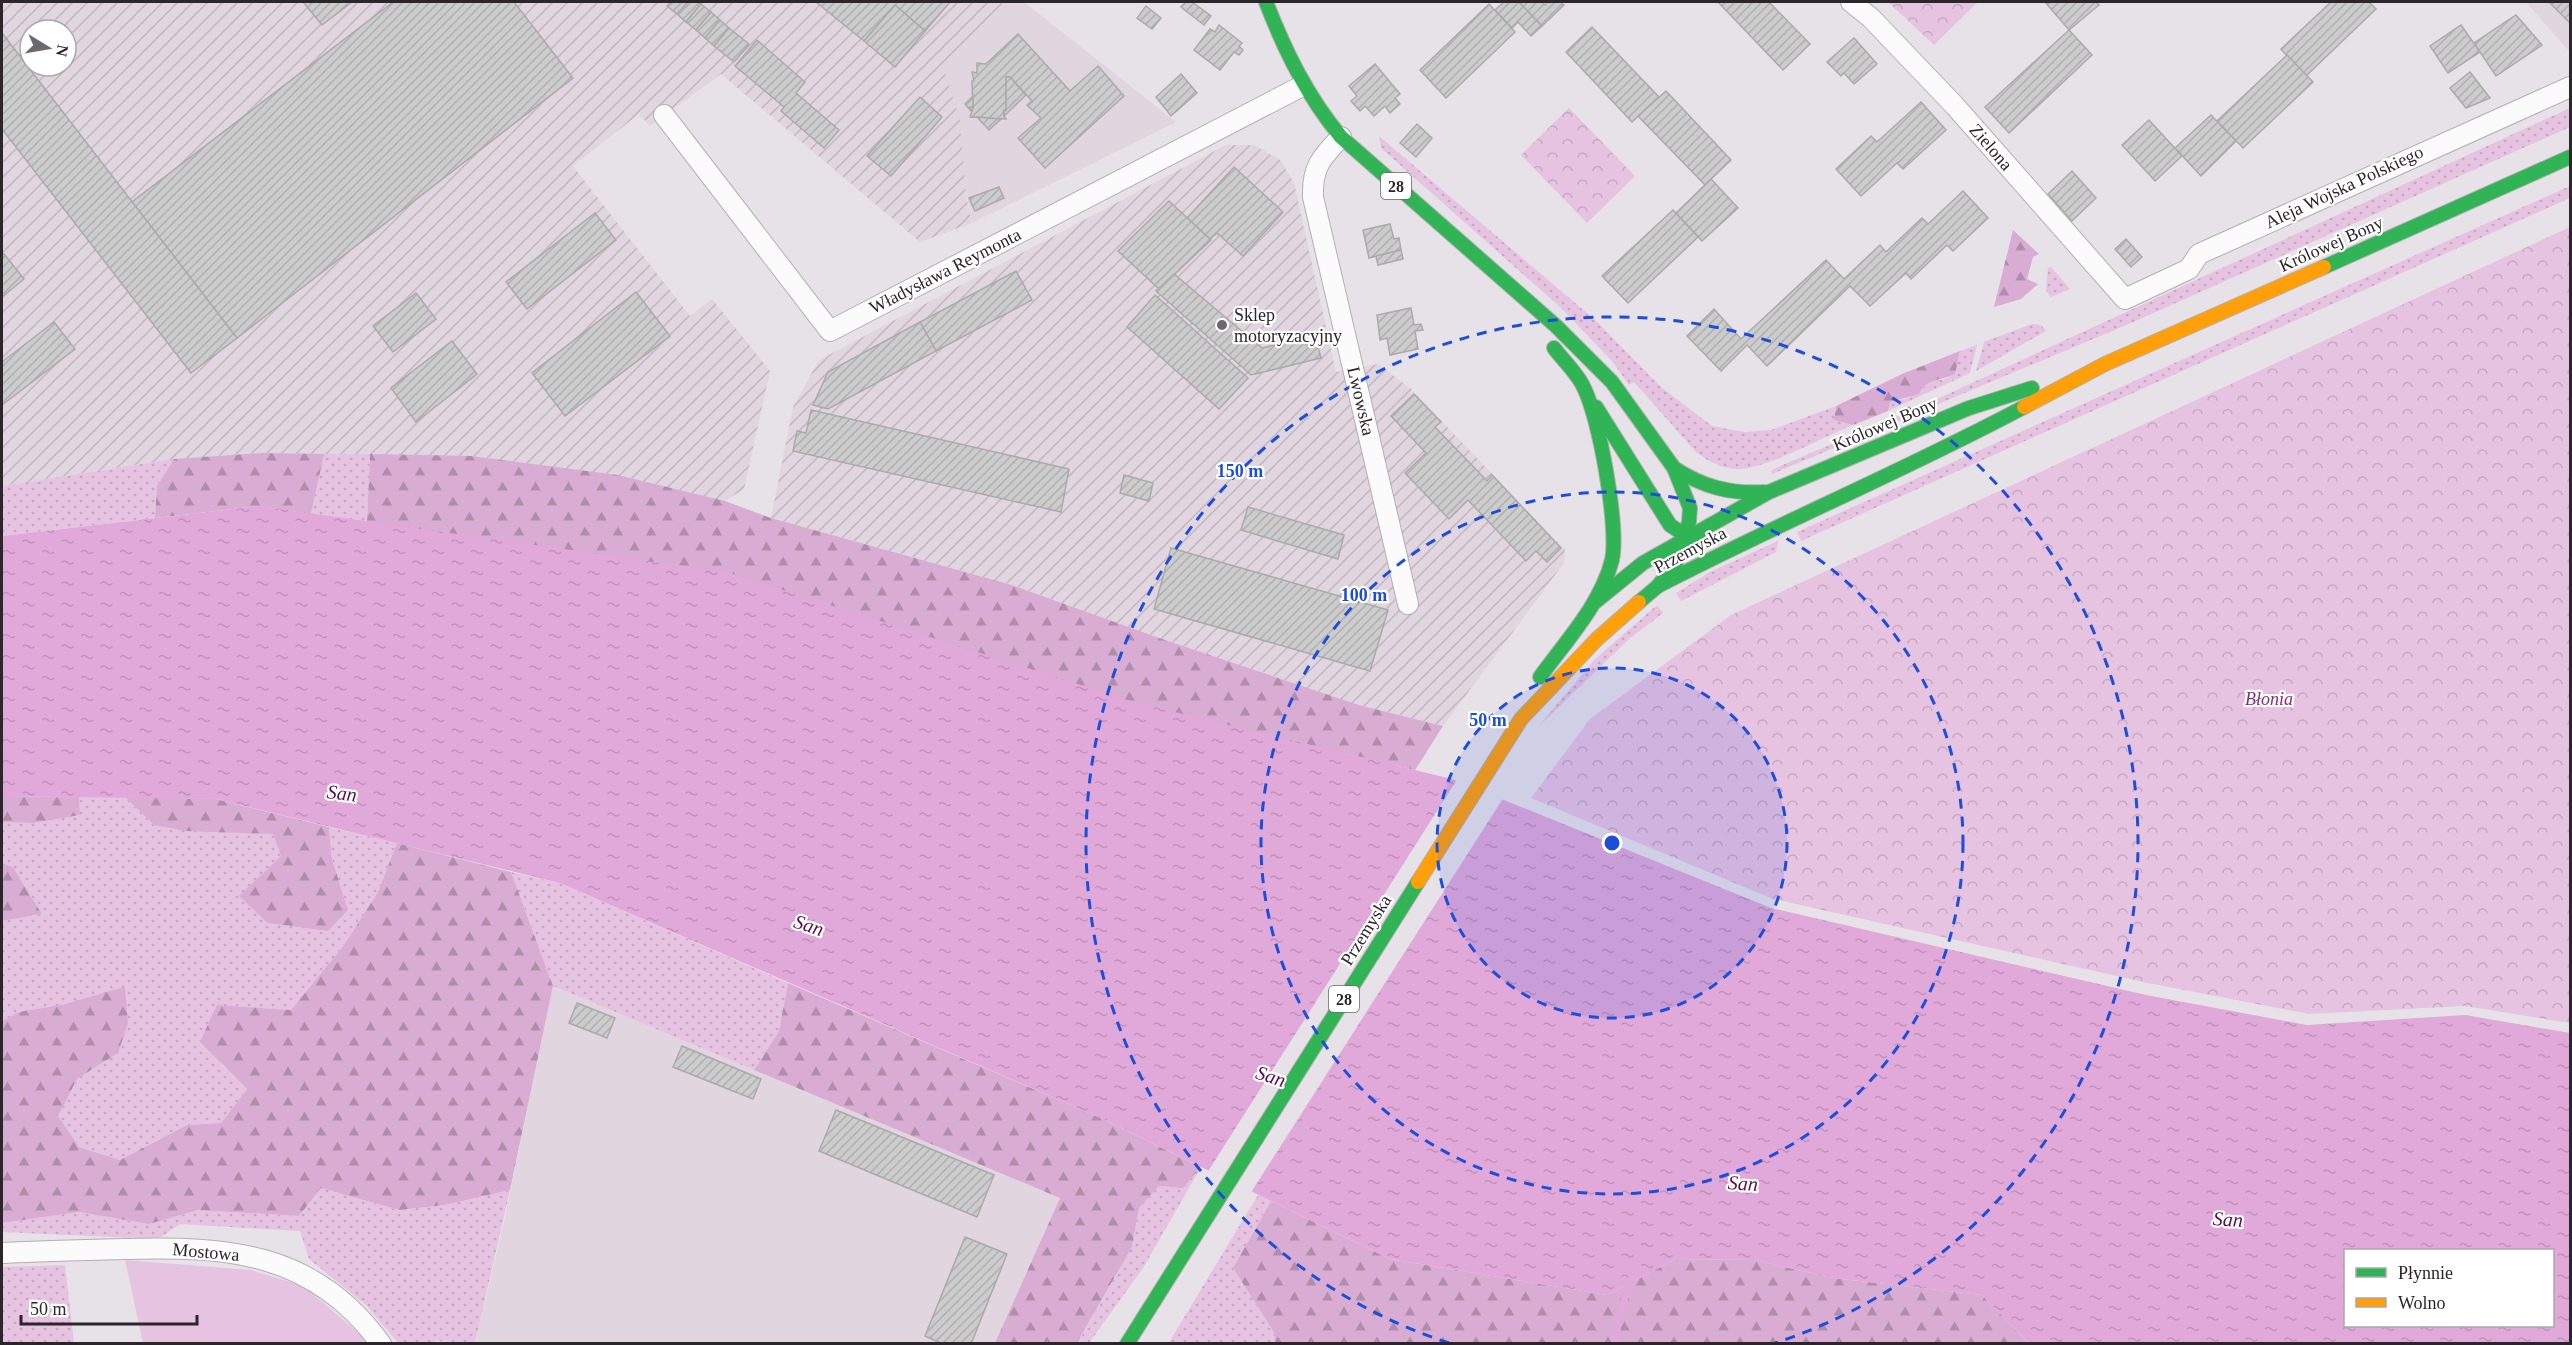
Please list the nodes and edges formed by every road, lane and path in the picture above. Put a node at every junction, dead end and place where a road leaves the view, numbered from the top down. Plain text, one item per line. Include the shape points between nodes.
1 (1267, 2) edge
2 (1851, 2) edge
3 (1302, 86) junction
4 (2571, 87) edge
5 (664, 115) dead end
6 (1341, 136) junction
7 (2571, 157) edge
8 (1498, 278) junction
9 (2125, 298) joint
10 (2105, 364) junction
11 (1583, 385) junction
12 (1674, 468) junction
13 (1769, 492) junction
14 (1686, 536) junction
15 (1748, 539) junction
16 (1658, 586) junction
17 (1595, 602) junction
18 (1408, 603) dead end
19 (1521, 719) junction
20 (2, 1252) edge
21 (381, 1344) edge
22 (1127, 1344) edge

1 - 3 main road, 28
2 - 9 street, Zielona via 1955,106
3 - 5 street, Władysława Reymonta via 830,331
3 - 6 main road, 28 via 1319,113
4 - 9 street, Aleja Wojska Polskiego via 2199,254 2189,269
6 - 8 main road, 28
6 - 18 street, Lwowska via 1316,166 1313,197
7 - 10 main road, Królowej Bony
8 - 11 main road, 28
8 - 12 main road, 28 via 1556,326 1612,382
10 - 13 main road, Królowej Bony via 1970,408
10 - 15 main road, Królowej Bony via 1938,453
11 - 14 main road via 1656,506 1670,525
11 - 17 main road, 28 via 1604,456 1611,507 1612,559
12 - 13 main road via 1718,491
12 - 14 main road, 28 via 1690,508
13 - 14 main road, Królowej Bony
14 - 15 main road via 1715,543
14 - 16 main road, 28 via 1676,563
14 - 17 main road, Przemyska via 1642,563
15 - 16 main road, Przemyska
16 - 19 main road, Przemyska / 28 via 1597,639
17 - 19 main road, Przemyska / 28 via 1538,680
19 - 22 main road, Przemyska / 28
20 - 21 street, Mostowa via 189,1247 236,1252 308,1276 368,1325

